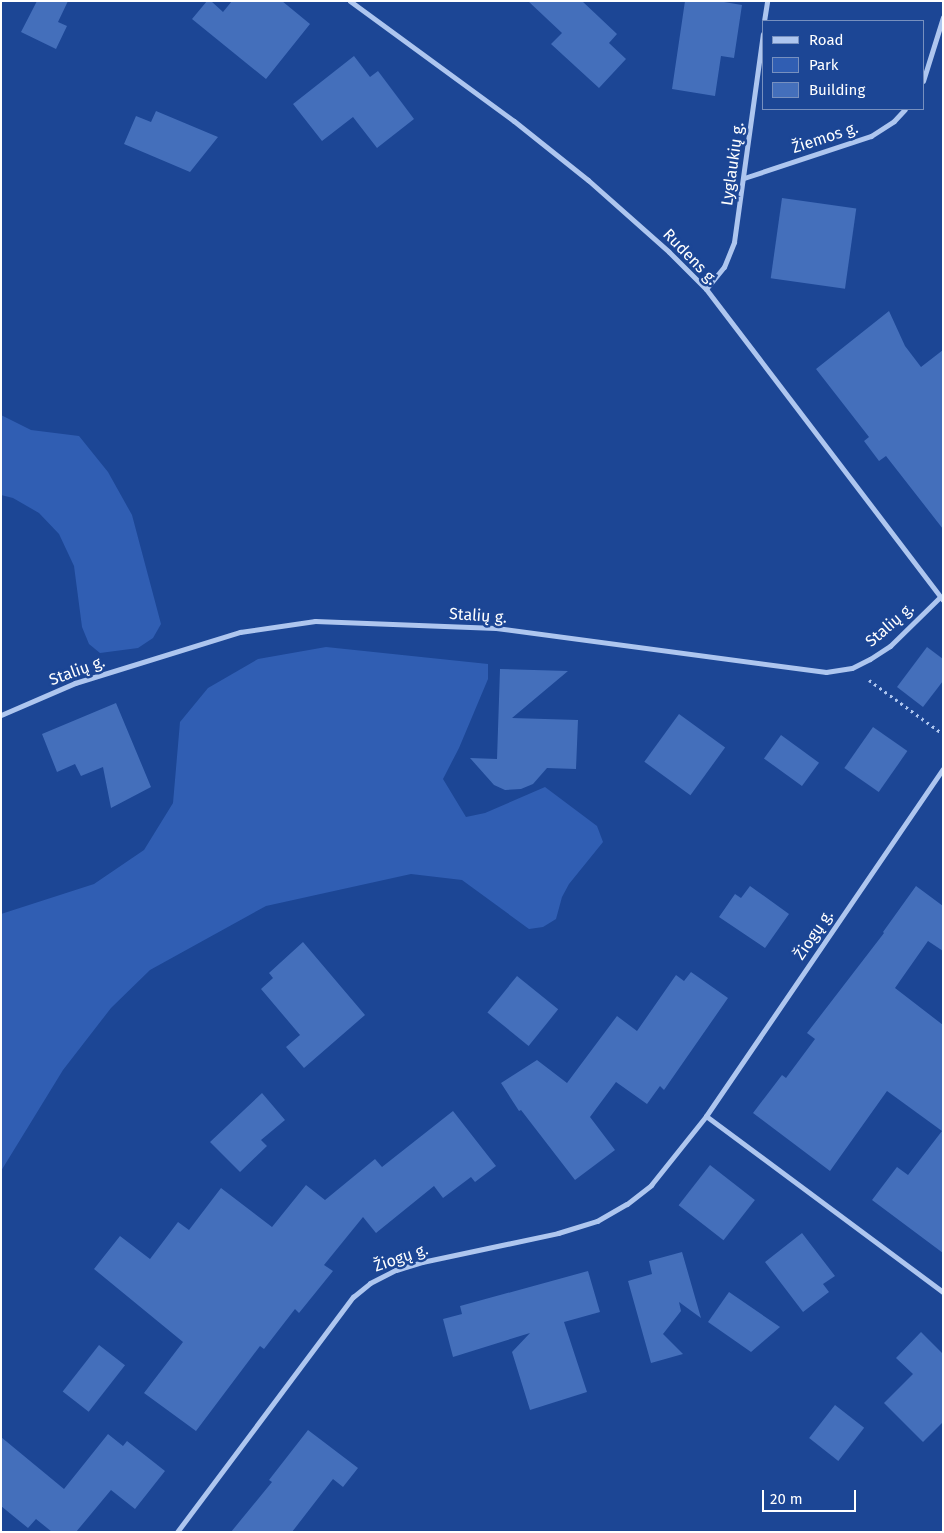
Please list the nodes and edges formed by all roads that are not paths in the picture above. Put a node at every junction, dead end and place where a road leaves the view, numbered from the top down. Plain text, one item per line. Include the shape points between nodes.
1 (350, 1) edge
2 (767, 1) edge
3 (943, 17) edge
4 (764, 20) edge
5 (762, 42) edge
6 (924, 78) edge
7 (904, 110) edge
8 (744, 178) junction
9 (706, 289) junction
10 (941, 599) edge
11 (1, 715) edge
12 (943, 769) edge
13 (706, 1116) junction
14 (943, 1292) edge
15 (177, 1532) edge

1 - 9 street, Rudens g. via 474,90 580,174
2 - 4 street
3 - 6 street
5 - 8 street, Lyglaukių g.
7 - 8 street, Žiemos g. via 871,136
8 - 9 street, Lyglaukių g. via 734,242 724,267
9 - 10 street, Rudens g.
10 - 11 street, Stalių g. via 890,646 852,668 826,672 496,628 315,621 240,632 75,682
12 - 13 street, Žiogų g.
13 - 14 street
13 - 15 street, Žiogų g. via 651,1185 597,1221 558,1233 422,1262 370,1282 353,1296

